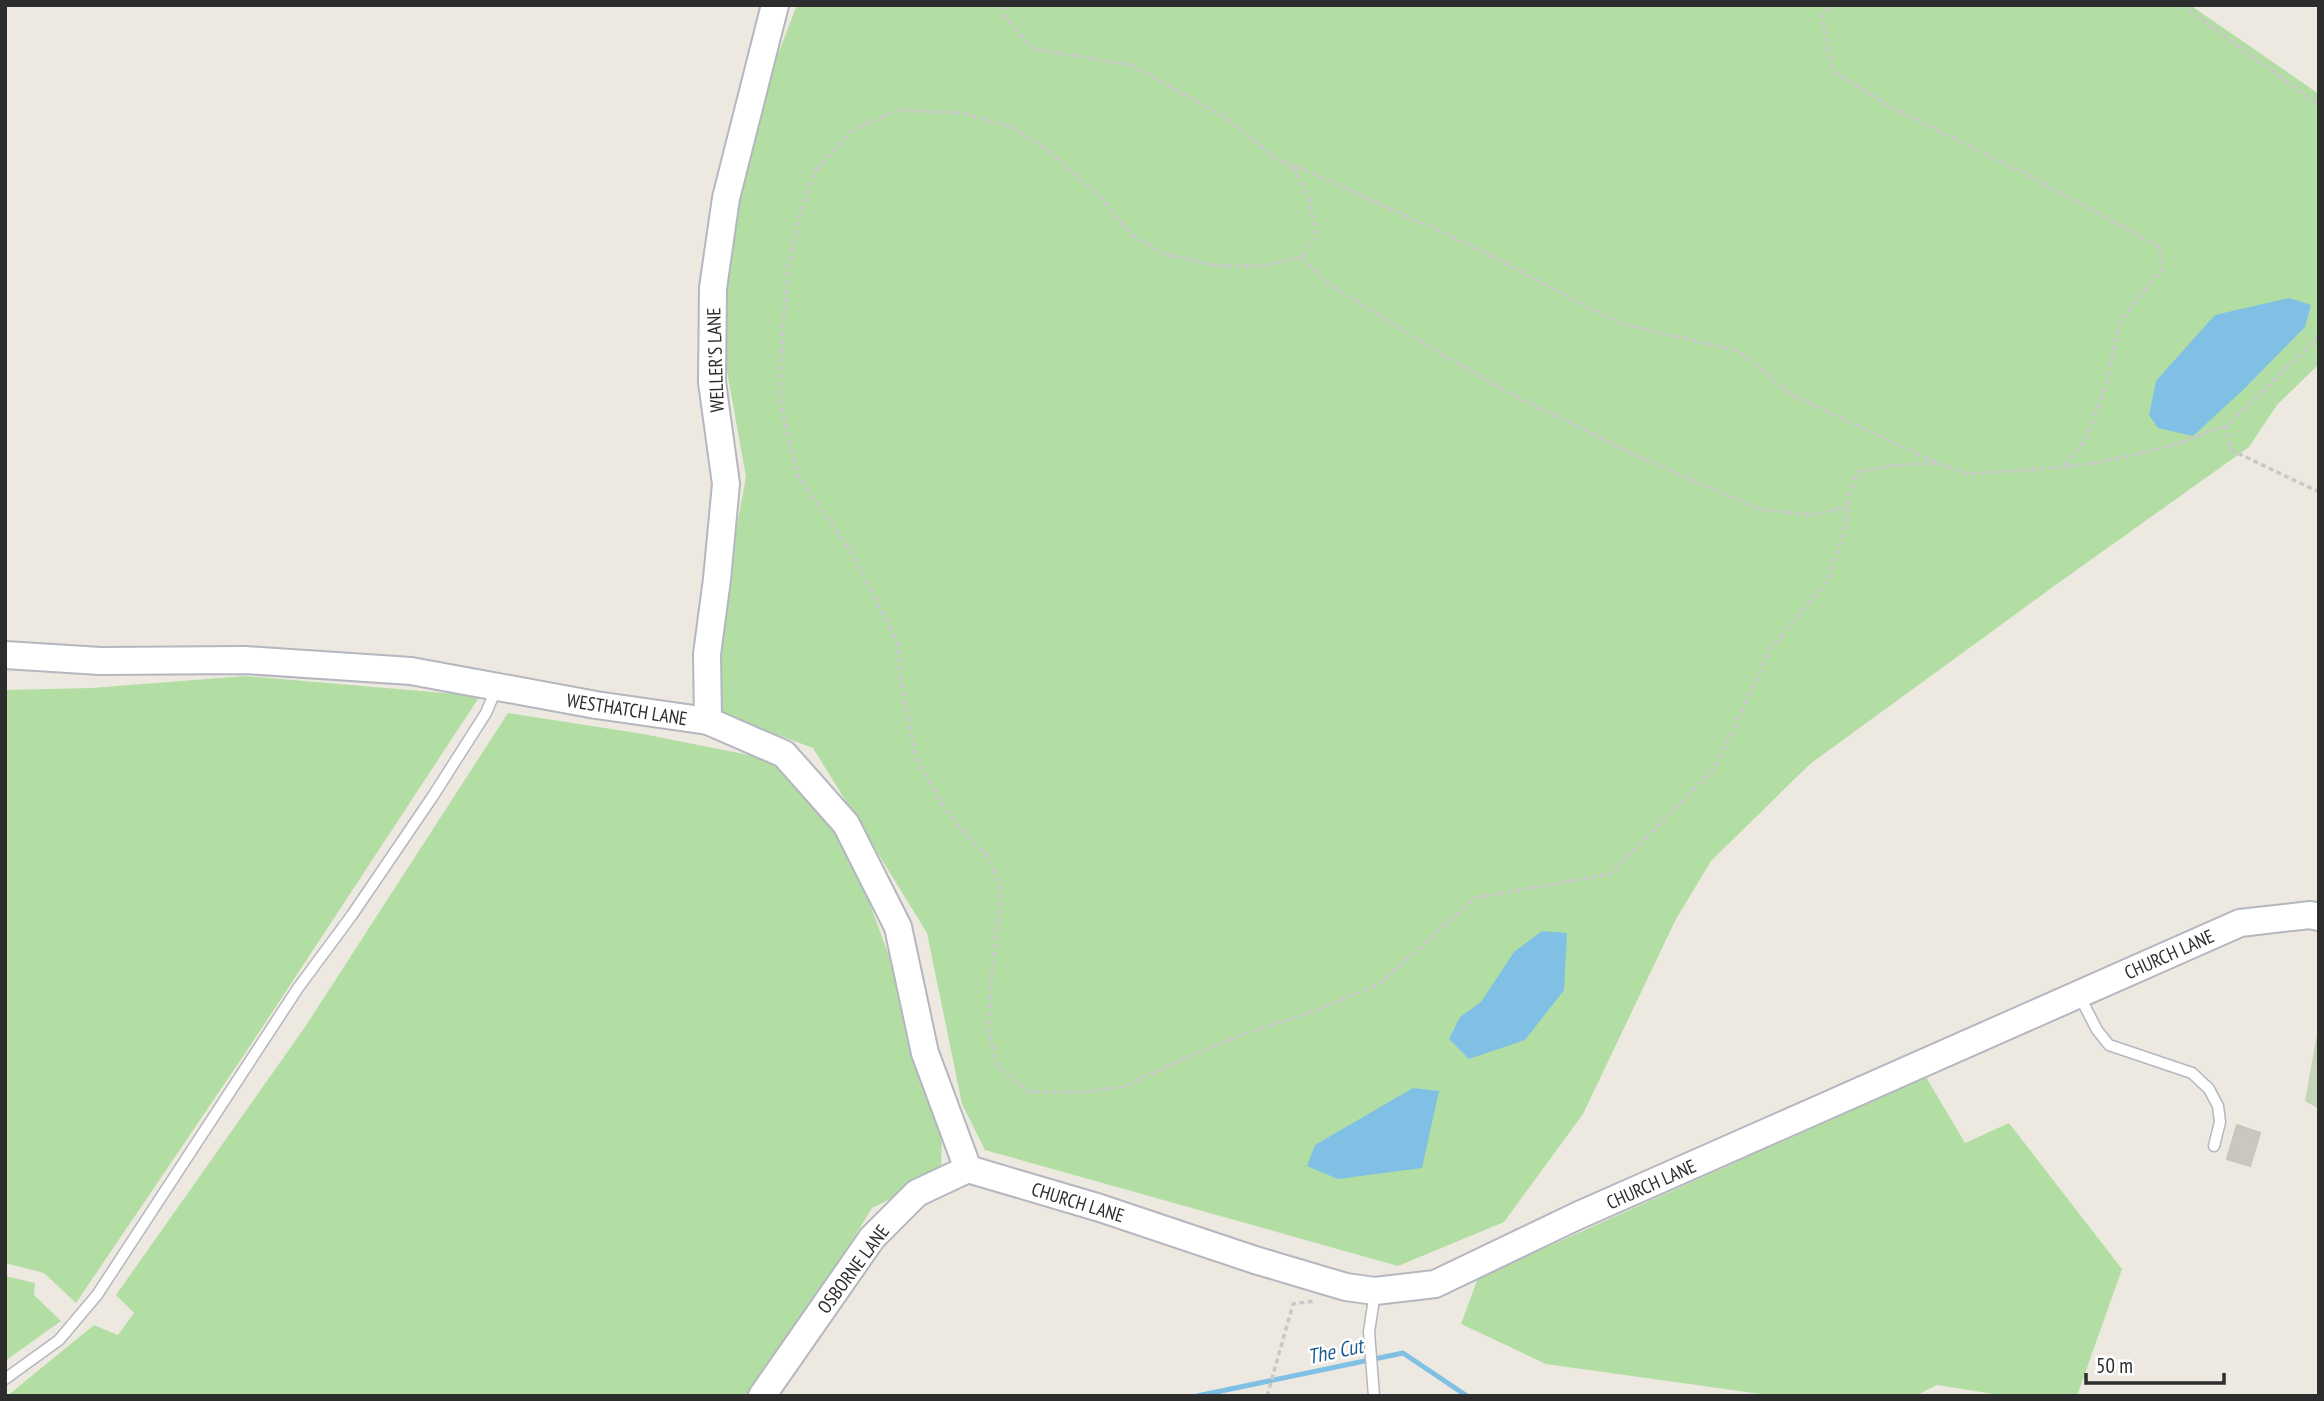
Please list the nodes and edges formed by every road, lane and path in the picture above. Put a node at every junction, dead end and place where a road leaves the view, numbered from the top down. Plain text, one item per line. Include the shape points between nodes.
1 (775, 5) edge
2 (1005, 5) edge
3 (1830, 5) edge
4 (2182, 5) edge
5 (2319, 105) edge
6 (1293, 166) junction
7 (1302, 257) junction
8 (2319, 336) edge
9 (2226, 427) junction
10 (1937, 463) junction
11 (2063, 467) junction
12 (2319, 492) edge
13 (1848, 507) junction
14 (5, 655) edge
15 (497, 687) junction
16 (708, 721) junction
17 (2319, 917) edge
18 (2078, 994) junction
19 (2214, 1146) dead end
20 (968, 1169) junction
21 (1375, 1292) junction
22 (1319, 1300) dead end
23 (5, 1379) edge
24 (762, 1396) edge
25 (1267, 1396) edge
26 (1374, 1396) edge

1 - 16 street, WELLER'S LANE via 726,198 713,288 712,382 726,484 708,654
2 - 6 path via 1005,17 1033,49 1131,65 1226,118 1279,161
3 - 11 path via 1822,18 1832,71 1893,108 2160,247 2161,270 2120,321 2106,386 2085,441
4 - 5 path
6 - 7 path via 1316,233
6 - 10 path via 1474,247 1619,323 1739,351 1790,394
7 - 13 path via 1327,283 1443,355 1635,455 1759,509 1812,515
7 - 13 path via 1262,266 1217,266 1164,254 1132,235 1097,194 1051,153 1015,128 962,113 900,110 855,128 816,170 801,210 789,264 779,397 798,476 851,551 898,643 916,757 940,801 990,859 1001,891 988,1031 999,1068 1030,1092 1123,1087 1244,1034 1380,984 1475,898 1609,874 1715,768 1771,648 1827,581
8 - 9 path
9 - 11 path via 2130,457
9 - 12 path via 2231,450
10 - 11 path via 1968,474
10 - 13 path via 1857,472
14 - 15 street, WESTHATCH LANE via 100,661 259,660 411,671
15 - 16 street, WESTHATCH LANE
15 - 23 lane via 486,713 433,796 298,988 97,1295 60,1340
16 - 20 street, WESTHATCH LANE via 784,754 846,824 898,927 925,1053
17 - 18 street, CHURCH LANE via 2240,923
18 - 19 lane via 2109,1045 2192,1073 2209,1088 2220,1122
18 - 21 street, CHURCH LANE via 1577,1216 1435,1284
20 - 21 street, CHURCH LANE via 1306,1276
20 - 24 street, OSBORNE LANE via 917,1193 872,1238
21 - 26 lane via 1370,1332
22 - 25 path via 1293,1304

